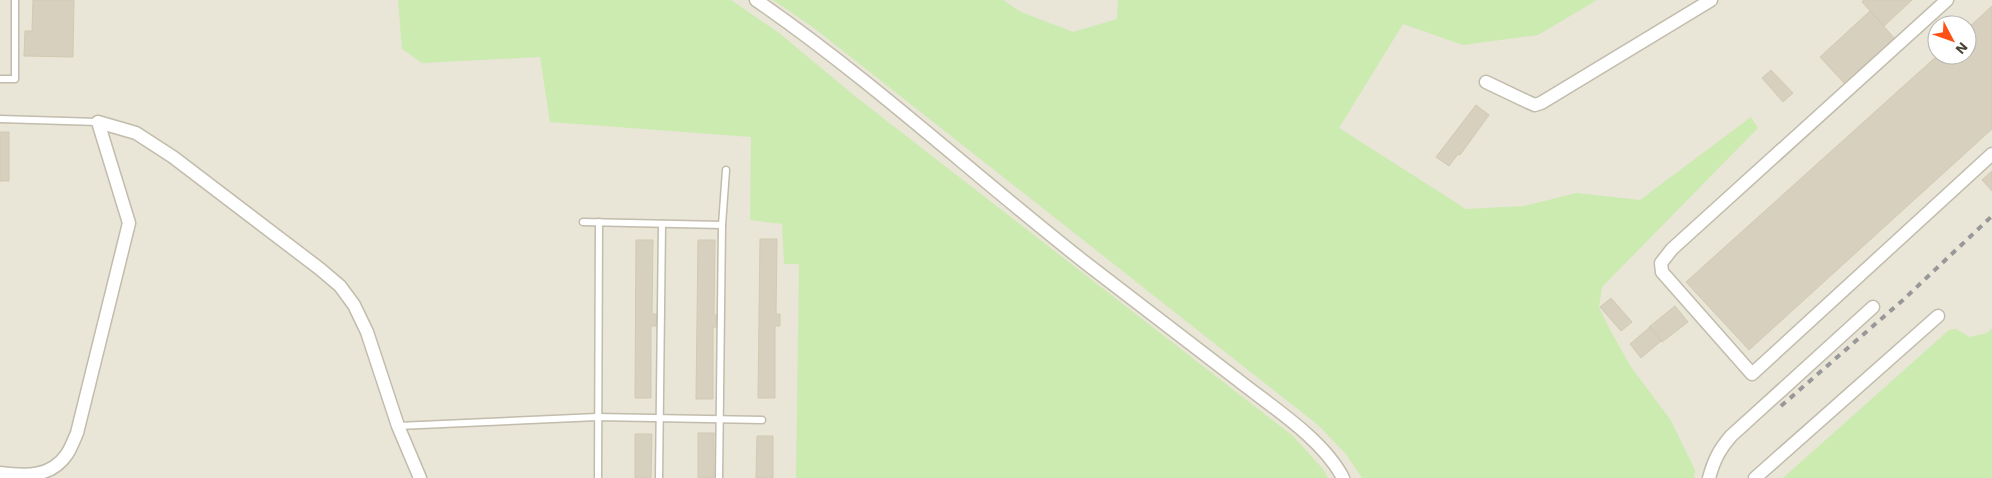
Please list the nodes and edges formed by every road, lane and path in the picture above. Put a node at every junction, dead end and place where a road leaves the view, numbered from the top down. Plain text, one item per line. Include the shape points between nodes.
1 (14, 0) edge
2 (756, 0) edge
3 (1711, 0) edge
4 (1947, 0) edge
5 (0, 79) edge
6 (1486, 82) dead end
7 (0, 119) edge
8 (98, 122) junction
9 (1992, 154) edge
10 (726, 170) dead end
11 (583, 222) dead end
12 (599, 222) junction
13 (662, 224) junction
14 (722, 225) junction
15 (1873, 307) dead end
16 (1938, 316) dead end
17 (598, 417) junction
18 (658, 418) junction
19 (720, 419) junction
20 (762, 420) dead end
21 (398, 426) junction
22 (0, 473) edge
23 (420, 478) edge
24 (598, 478) edge
25 (659, 478) edge
26 (719, 478) edge
27 (1343, 478) edge
28 (1710, 478) edge
29 (1755, 478) edge

1 - 5 lane via 15,79
2 - 27 street via 863,81 1085,262 1307,433
3 - 6 street via 1541,103 1535,105
4 - 9 street via 1672,248 1661,263 1662,272 1752,374
7 - 8 lane
8 - 21 street via 136,134 173,157 340,286 354,305 366,332
8 - 22 street via 129,223 77,433 66,455 46,472
10 - 14 lane
11 - 12 lane
12 - 13 lane
12 - 17 lane
13 - 14 lane
13 - 18 lane
14 - 19 lane
15 - 28 street via 1731,436 1714,460
16 - 29 street
17 - 18 lane
17 - 21 lane
17 - 24 lane
18 - 19 lane
18 - 25 lane
19 - 20 lane
19 - 26 lane
21 - 23 street

